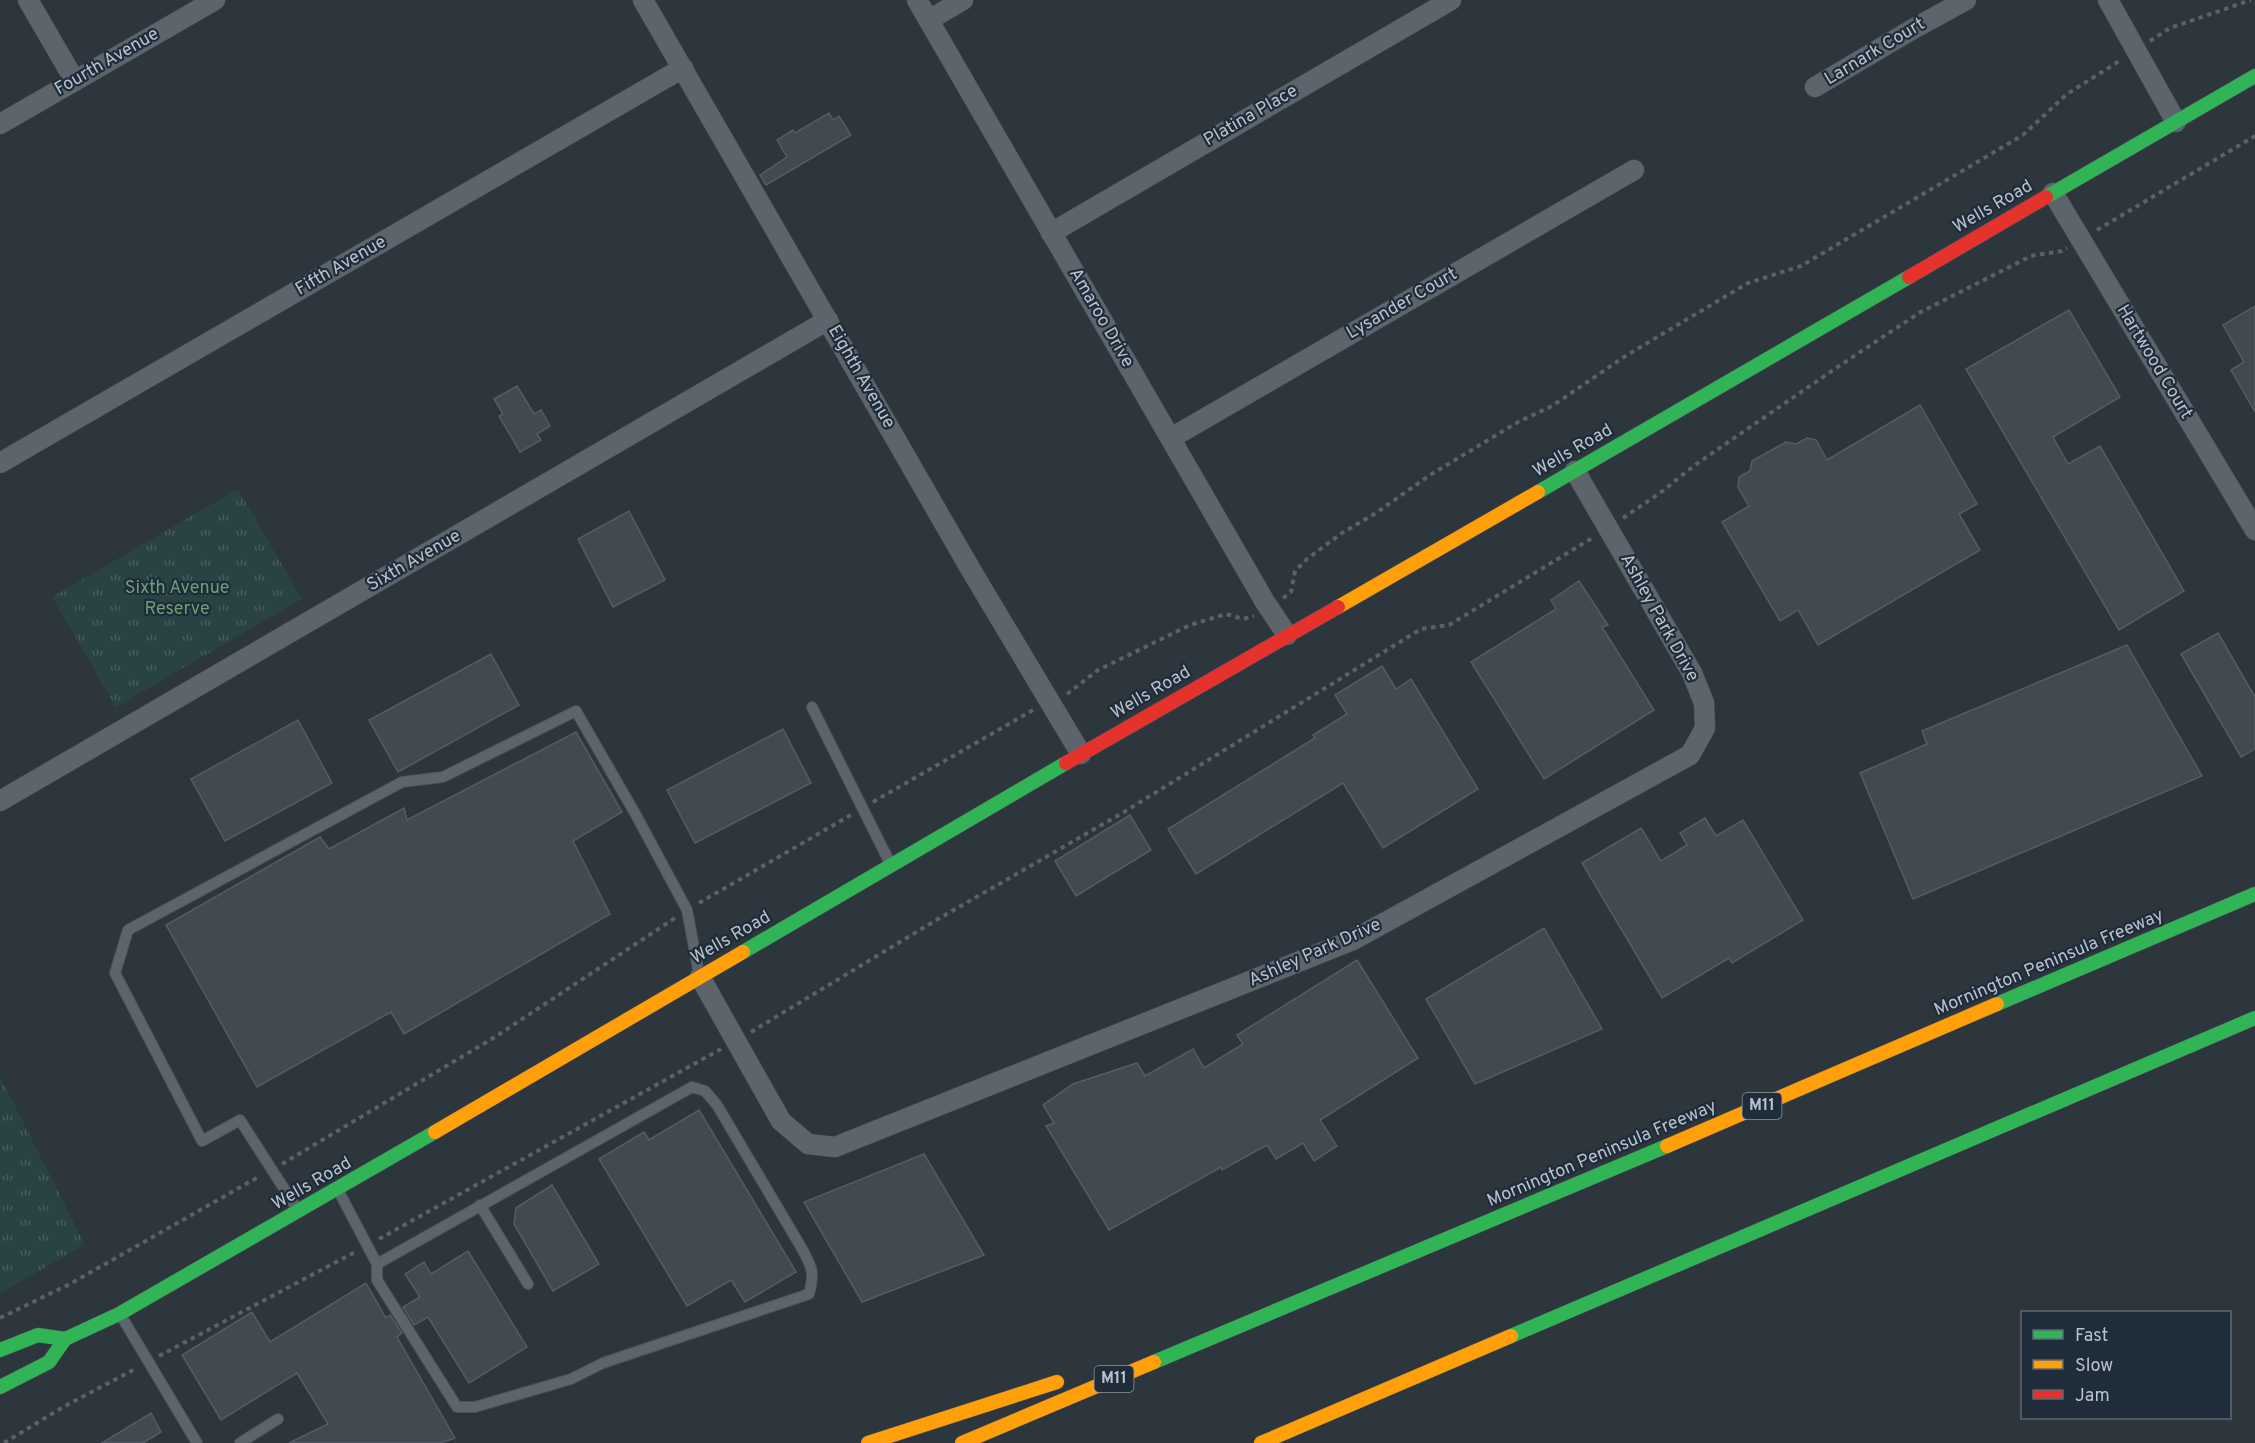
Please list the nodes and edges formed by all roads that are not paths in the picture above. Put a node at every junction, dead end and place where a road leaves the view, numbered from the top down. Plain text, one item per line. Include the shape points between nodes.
1 (28, 0) edge
2 (215, 0) edge
3 (643, 0) edge
4 (917, 0) edge
5 (963, 0) edge
6 (1452, 0) edge
7 (1966, 0) edge
8 (2108, 0) edge
9 (929, 20) junction
10 (683, 68) junction
11 (2255, 76) edge
12 (75, 81) junction
13 (1815, 87) dead end
14 (2176, 122) junction
15 (0, 124) edge
16 (1634, 170) dead end
17 (2053, 193) junction
18 (1051, 233) junction
19 (828, 320) junction
20 (1171, 438) junction
21 (0, 463) edge
22 (1575, 471) junction
23 (2255, 530) edge
24 (1287, 635) junction
25 (812, 707) dead end
26 (1081, 754) junction
27 (0, 801) edge
28 (891, 865) junction
29 (2255, 894) edge
30 (700, 977) junction
31 (2255, 1018) edge
32 (338, 1190) junction
33 (480, 1205) junction
34 (299, 1212) junction
35 (376, 1264) junction
36 (528, 1284) dead end
37 (119, 1314) junction
38 (1267, 1315) junction
39 (64, 1339) junction
40 (0, 1350) edge
41 (1107, 1366) dead end
42 (1073, 1377) dead end
43 (0, 1387) edge
44 (1337, 1410) junction
45 (278, 1419) dead end
46 (197, 1443) edge
47 (240, 1443) edge
48 (868, 1443) edge
49 (962, 1443) edge
50 (1261, 1443) edge
51 (1281, 1443) edge

1 - 12 street
2 - 12 street, Fourth Avenue
3 - 10 street, Eighth Avenue
4 - 9 street, Amaroo Drive
5 - 9 street
6 - 18 street, Platina Place
7 - 13 street, Larnark Court
8 - 14 street
9 - 18 street, Amaroo Drive
10 - 19 street, Eighth Avenue
10 - 21 street, Fifth Avenue
11 - 14 main road, Wells Road
12 - 15 street, Fourth Avenue
14 - 17 main road, Wells Road
16 - 20 street, Lysander Court
17 - 22 main road, Wells Road
17 - 23 street, Hartwood Court
18 - 20 street, Amaroo Drive
19 - 26 street, Eighth Avenue
19 - 27 street, Sixth Avenue
20 - 24 street, Amaroo Drive
22 - 24 main road, Wells Road
22 - 30 street, Ashley Park Drive via 1692,673 1704,703 1705,728 1690,755 1353,940 835,1147 808,1144 781,1121
24 - 26 main road, Wells Road
25 - 28 lane
26 - 28 main road, Wells Road
28 - 30 main road, Wells Road
29 - 38 main road, Mornington Peninsula Freeway / M11
30 - 32 main road, Wells Road
30 - 34 lane via 687,910 576,711 444,777 402,782 128,930 115,974 202,1141 240,1120
31 - 44 main road
32 - 34 main road, Wells Road
32 - 35 lane
33 - 35 lane
33 - 35 lane via 692,1087 705,1091 717,1105 801,1247 813,1269 813,1280 809,1294 603,1363 571,1379 475,1407 457,1407 377,1280
33 - 36 lane
34 - 37 main road, Wells Road
37 - 39 main road, Wells Road
37 - 46 lane
38 - 41 main road
38 - 49 main road, Mornington Peninsula Freeway / M11
39 - 40 main road, Wells Road via 38,1335
39 - 43 main road via 49,1362
42 - 48 main road
44 - 50 main road
44 - 51 main road
45 - 47 lane

